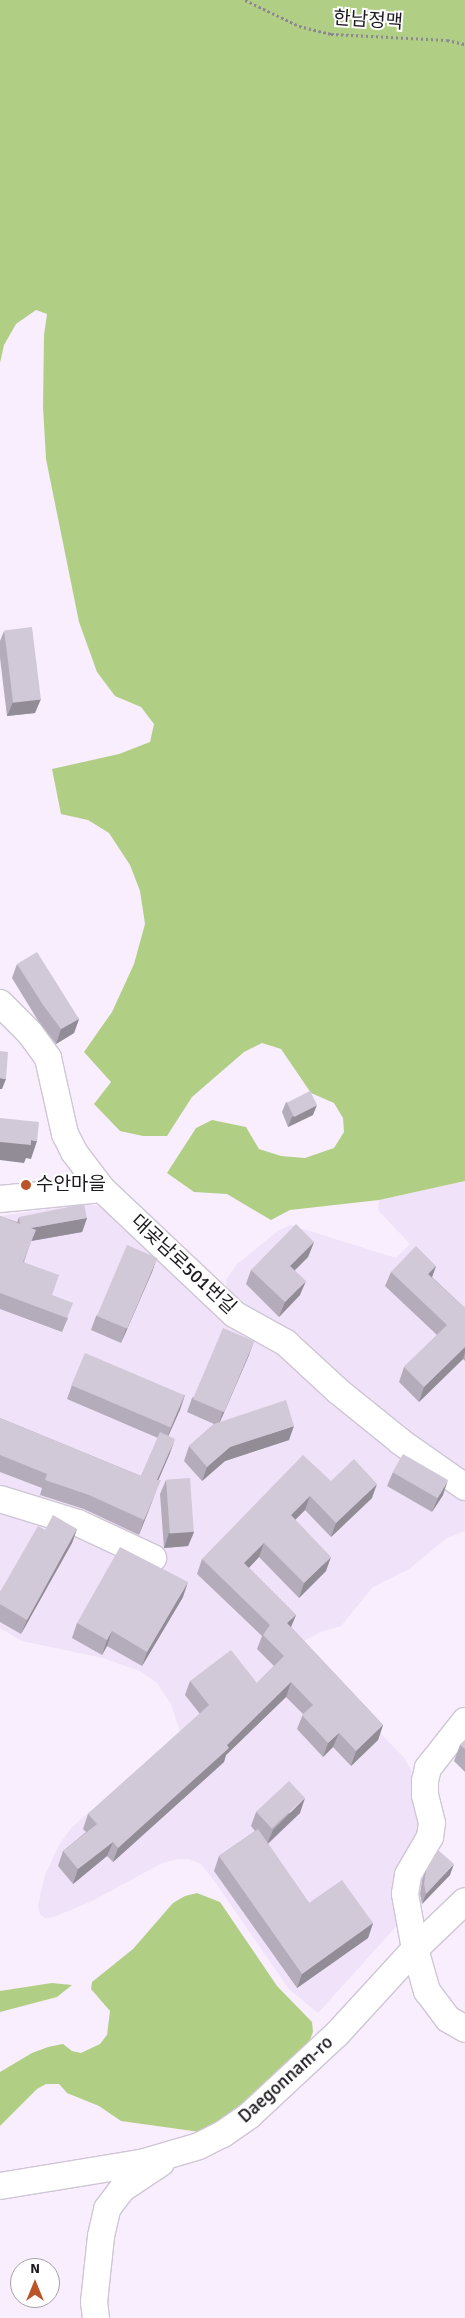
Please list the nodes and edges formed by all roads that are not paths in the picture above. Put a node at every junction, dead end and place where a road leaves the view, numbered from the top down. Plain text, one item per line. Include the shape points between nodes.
1 (0, 1003) edge
2 (102, 1189) junction
3 (0, 1199) edge
4 (465, 1487) edge
5 (0, 1499) edge
6 (153, 1558) dead end
7 (465, 1721) edge
8 (465, 1902) edge
9 (415, 1949) junction
10 (465, 2029) edge
11 (174, 2155) junction
12 (0, 2186) edge
13 (96, 2318) edge

1 - 2 street, 대곶남로501번길 via 30,1033 48,1058 65,1134 74,1152
2 - 3 street
2 - 4 street, 대곶남로501번길 via 234,1314 286,1344 401,1442
5 - 6 street via 78,1523
7 - 9 street via 428,1768 425,1781 432,1822 430,1837 408,1874 406,1894
8 - 9 street, Daegonnam-ro
9 - 10 street via 427,1991 448,2019
9 - 11 street, Daegonnam-ro via 337,2034 250,2115 224,2134
11 - 12 street, Daegonnam-ro
11 - 13 street via 122,2189 107,2209 94,2302

